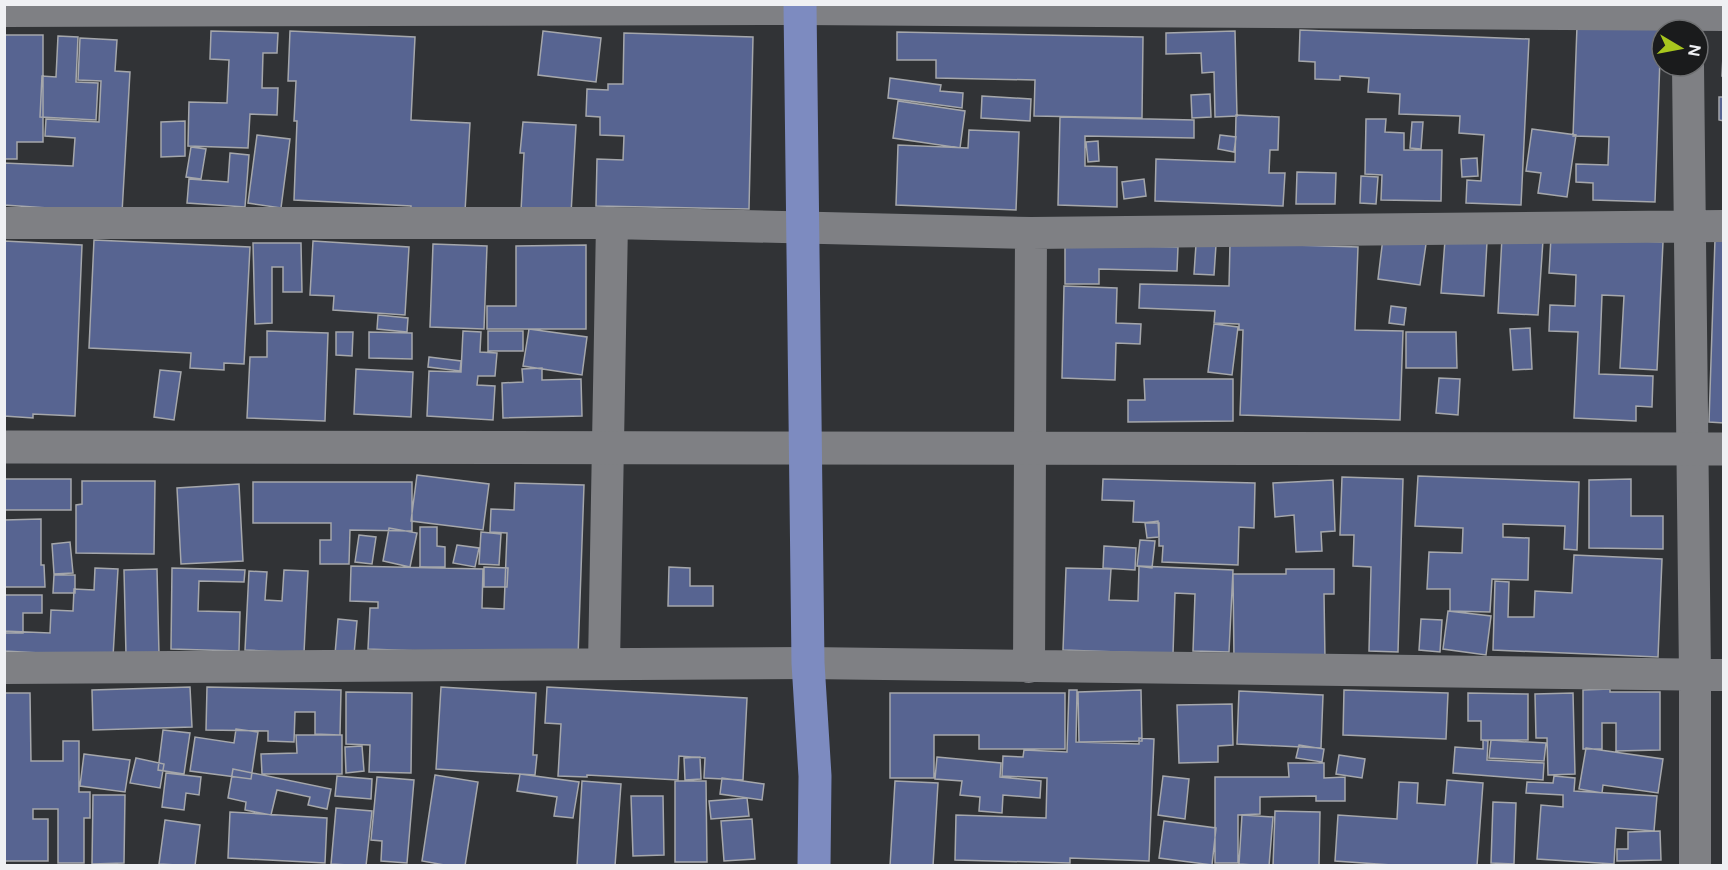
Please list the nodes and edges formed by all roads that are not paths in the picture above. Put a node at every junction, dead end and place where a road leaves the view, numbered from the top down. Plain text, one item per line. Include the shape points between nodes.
1 (800, 7) edge
2 (4, 11) edge
3 (1724, 15) edge
4 (1687, 17) edge
5 (1688, 78) edge
6 (4, 223) edge
7 (612, 223) junction
8 (1690, 225) junction
9 (1724, 226) edge
10 (801, 227) junction
11 (1031, 233) junction
12 (4, 447) edge
13 (608, 447) junction
14 (806, 448) junction
15 (1030, 448) junction
16 (1708, 448) edge
17 (808, 663) junction
18 (604, 664) junction
19 (1029, 667) junction
20 (4, 668) edge
21 (1709, 675) edge
22 (814, 866) edge
23 (1695, 866) edge

1 - 2 street
1 - 4 street
1 - 10 main road
3 - 4 street
5 - 8 street
6 - 7 street
7 - 10 street
7 - 13 street
8 - 9 street
8 - 11 street
8 - 16 street
10 - 11 street
10 - 14 main road
11 - 15 street
12 - 13 street
13 - 14 street
13 - 18 street
14 - 15 street
14 - 17 main road
15 - 16 street
15 - 19 street
16 - 21 street
17 - 18 street
17 - 19 street
17 - 22 main road via 815,776
18 - 20 street
19 - 21 street
21 - 23 street

